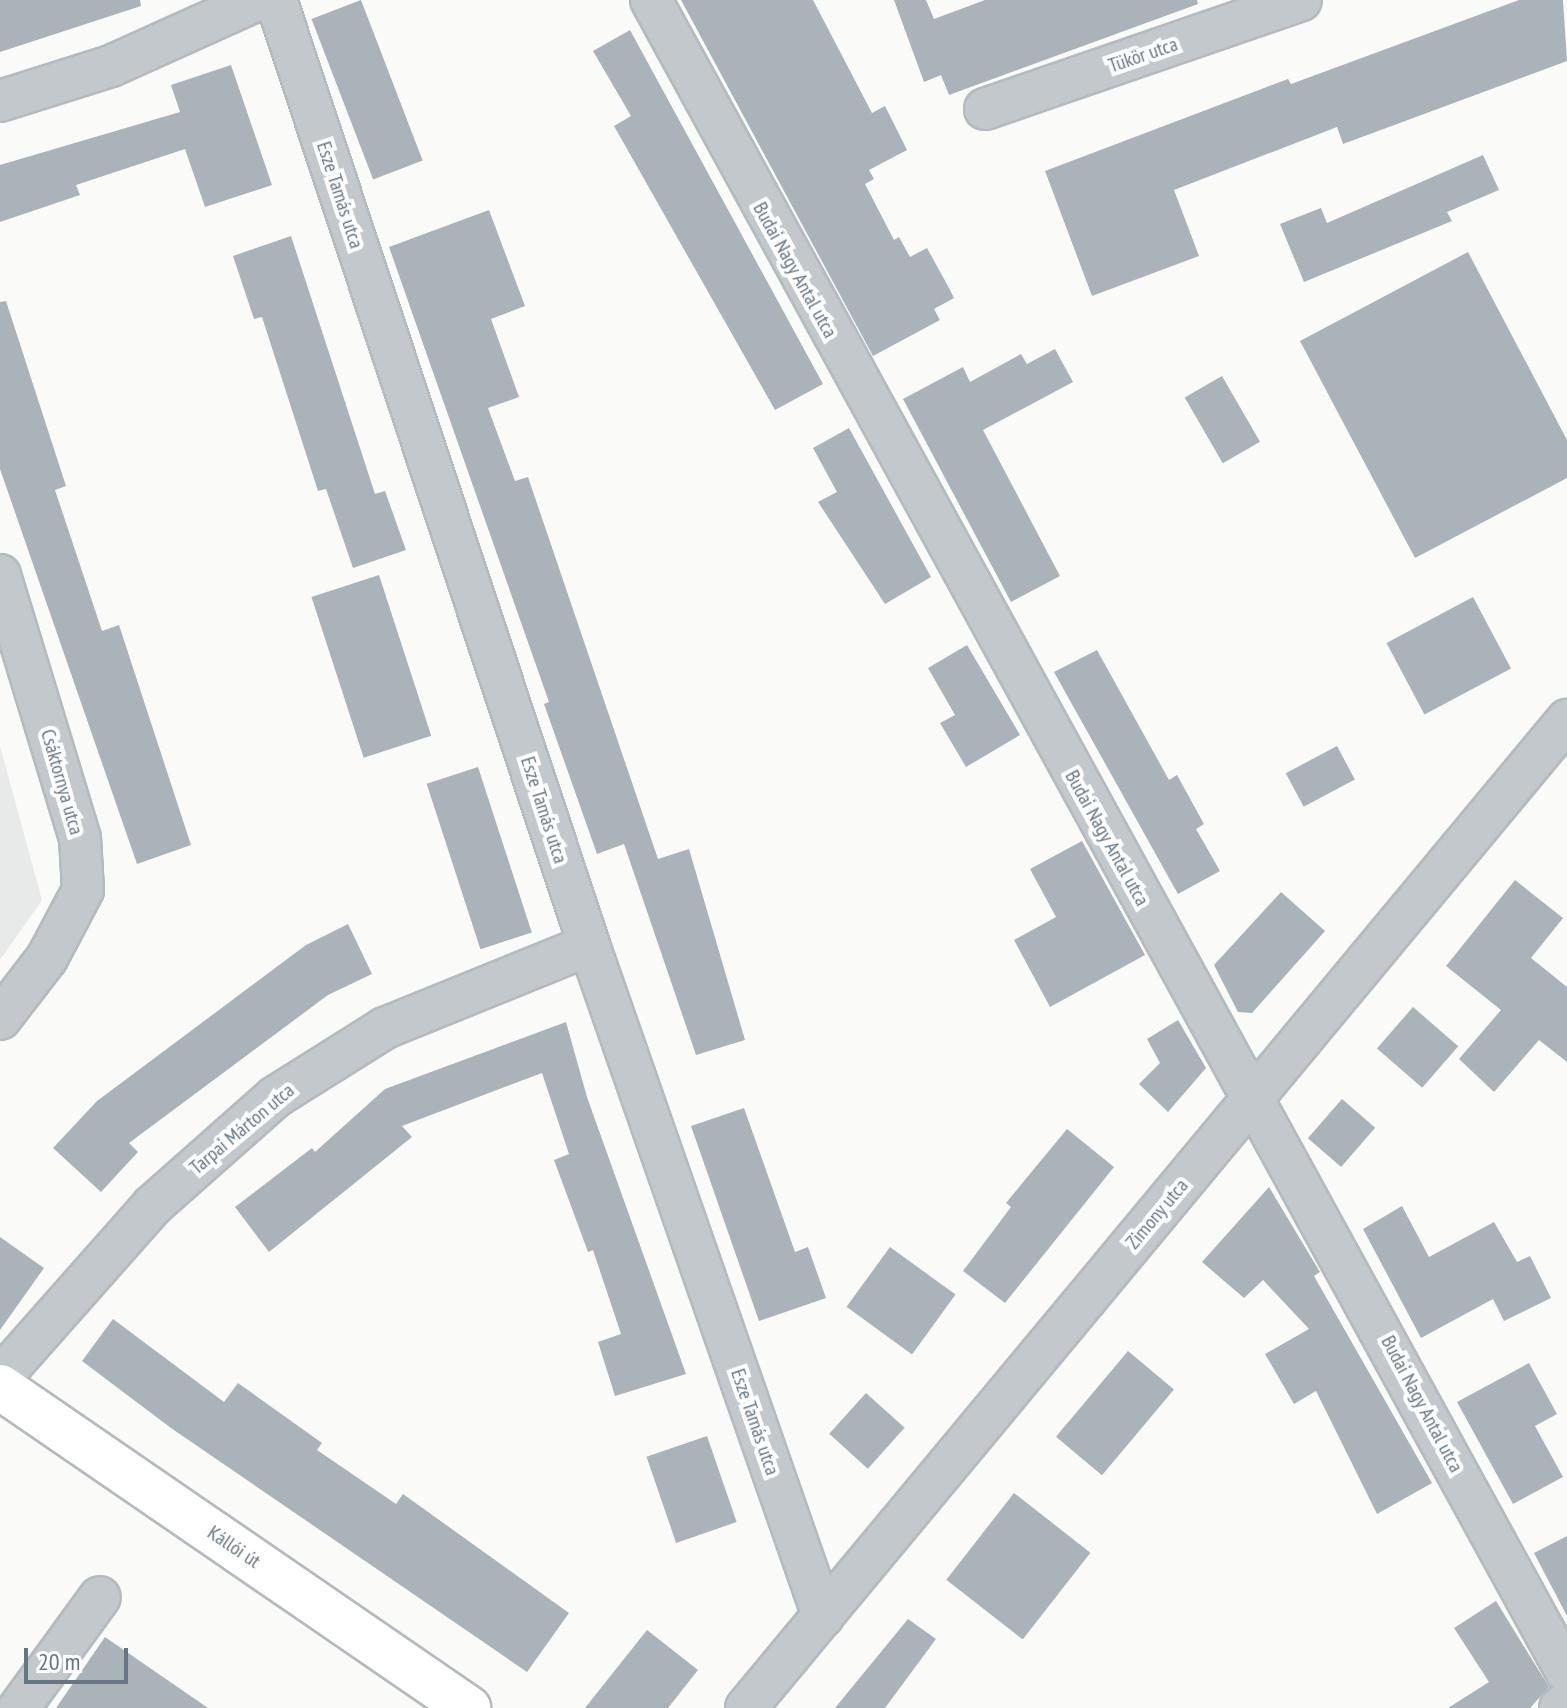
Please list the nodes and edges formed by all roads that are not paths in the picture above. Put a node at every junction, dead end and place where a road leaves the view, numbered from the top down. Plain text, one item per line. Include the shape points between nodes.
1 (257, 0) edge
2 (276, 0) edge
3 (651, 0) edge
4 (1301, 0) edge
5 (0, 101) edge
6 (985, 109) dead end
7 (0, 575) edge
8 (1567, 720) edge
9 (589, 945) junction
10 (0, 1019) edge
11 (1250, 1102) junction
12 (0, 1378) edge
13 (0, 1387) edge
14 (100, 1597) dead end
15 (823, 1616) junction
16 (1567, 1673) edge
17 (1567, 1702) edge
18 (19, 1708) edge
19 (468, 1708) edge
20 (746, 1708) edge
21 (1560, 1708) edge

1 - 5 street via 111,66
2 - 9 street, Esze Tamás utca
3 - 11 street, Budai Nagy Antal utca
4 - 6 street, Tükör utca
7 - 10 street, Csáktornya utca via 80,838 83,890 47,958
8 - 11 street, Zimony utca
9 - 12 street, Tarpai Márton utca via 385,1028 275,1097 152,1206
9 - 15 street, Esze Tamás utca
11 - 15 street, Zimony utca
11 - 16 street, Budai Nagy Antal utca via 1362,1294
13 - 19 main road, Kállói út
14 - 18 street
15 - 20 street, Zimony utca
17 - 21 street

